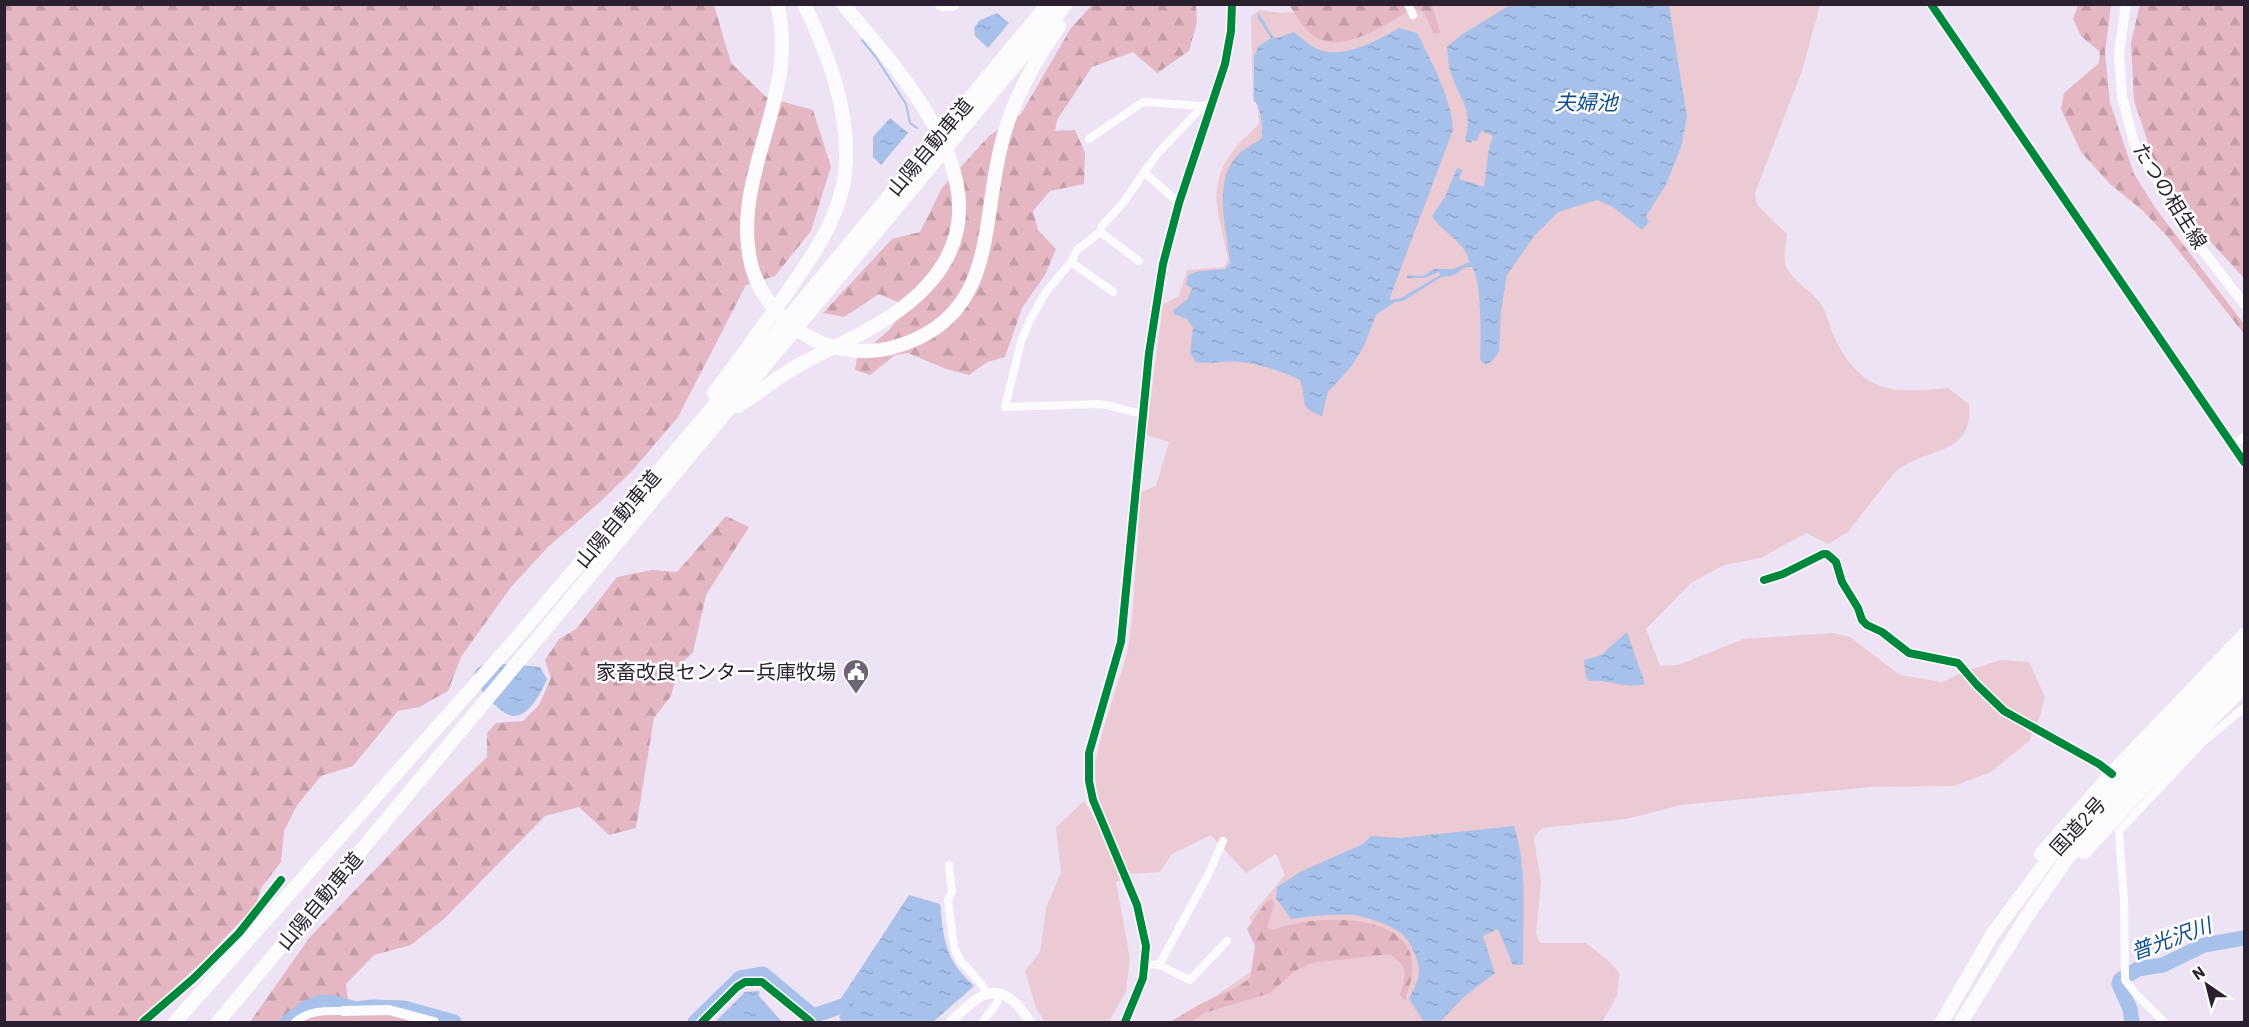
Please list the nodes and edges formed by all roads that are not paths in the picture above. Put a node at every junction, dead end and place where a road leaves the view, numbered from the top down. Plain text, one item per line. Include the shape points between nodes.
1 (777, 4) edge
2 (804, 4) edge
3 (843, 4) edge
4 (942, 4) edge
5 (952, 4) edge
6 (1048, 4) edge
7 (1066, 4) edge
8 (1074, 4) edge
9 (1232, 4) edge
10 (1408, 4) edge
11 (1931, 4) edge
12 (2126, 4) edge
13 (1413, 15) dead end
14 (1207, 106) junction
15 (1089, 139) dead end
16 (1144, 172) junction
17 (1179, 203) junction
18 (1100, 232) junction
19 (1139, 261) dead end
20 (1071, 262) junction
21 (1113, 291) dead end
22 (2244, 304) edge
23 (726, 413) junction
24 (1143, 413) junction
25 (2244, 437) edge
26 (2233, 445) junction
27 (2244, 462) edge
28 (649, 482) junction
29 (1764, 580) dead end
30 (2244, 635) edge
31 (2244, 653) edge
32 (2244, 671) edge
33 (2244, 686) edge
34 (2244, 708) edge
35 (2175, 765) junction
36 (2112, 774) junction
37 (1223, 841) dead end
38 (949, 865) dead end
39 (281, 880) dead end
40 (2027, 916) junction
41 (1992, 935) junction
42 (1227, 941) dead end
43 (1146, 964) junction
44 (1159, 965) junction
45 (986, 994) junction
46 (1000, 994) junction
47 (343, 1011) joint
48 (143, 1023) edge
49 (176, 1023) edge
50 (218, 1023) edge
51 (295, 1023) edge
52 (434, 1023) edge
53 (702, 1023) edge
54 (811, 1023) edge
55 (951, 1023) edge
56 (983, 1023) edge
57 (1030, 1023) edge
58 (1125, 1023) edge
59 (1942, 1023) edge
60 (1961, 1023) edge
61 (2164, 1023) edge

1 - 8 highway via 782,32 780,79 747,210 749,256 755,276 778,313 808,337 845,350 884,350 921,338 938,326 952,314 974,281 1012,111 1034,65
2 - 28 highway via 827,56 842,113 846,164 838,204 804,268
3 - 23 highway via 891,63 943,140 959,192 958,222 948,253 930,282 904,306 862,334 784,374
4 - 5 highway
6 - 28 highway, 山陽自動車道
7 - 23 highway, 山陽自動車道
9 - 14 street via 1229,47
10 - 13 street
11 - 26 street
12 - 22 street, たつの相生線 via 2120,63 2122,96 2134,143 2188,231
14 - 15 street via 1143,102
14 - 16 street
14 - 17 street
16 - 17 street
16 - 18 street
17 - 24 street via 1163,264
18 - 19 street
18 - 20 street via 1077,250
20 - 21 street
20 - 24 street via 1046,292 1030,320 1005,407 1099,404
23 - 50 highway, 山陽自動車道
24 - 43 street via 1121,642 1088,768 1093,800 1143,924
25 - 26 street
26 - 27 street
28 - 49 highway, 山陽自動車道 via 467,696
29 - 36 street via 1827,554 1836,562 1842,582 1867,625 1909,653 1958,663 2004,711
30 - 36 highway
31 - 41 highway, 国道2号 via 2082,820
32 - 40 highway, 国道2号 via 2098,822
33 - 35 highway
34 - 35 street
35 - 40 highway via 2131,801
35 - 61 street via 2119,831 2125,978
36 - 41 highway via 2043,852
37 - 44 street
38 - 45 street via 952,892 948,900 954,947
39 - 48 street via 224,948
40 - 60 highway, 国道2号
41 - 59 highway, 国道2号
42 - 44 street via 1190,980
43 - 44 street
43 - 58 street
45 - 46 street
45 - 55 street
46 - 56 street
46 - 57 street via 1016,1002
47 - 51 street via 315,1011
47 - 52 street via 388,1010
53 - 54 street via 737,987 745,982 762,982

